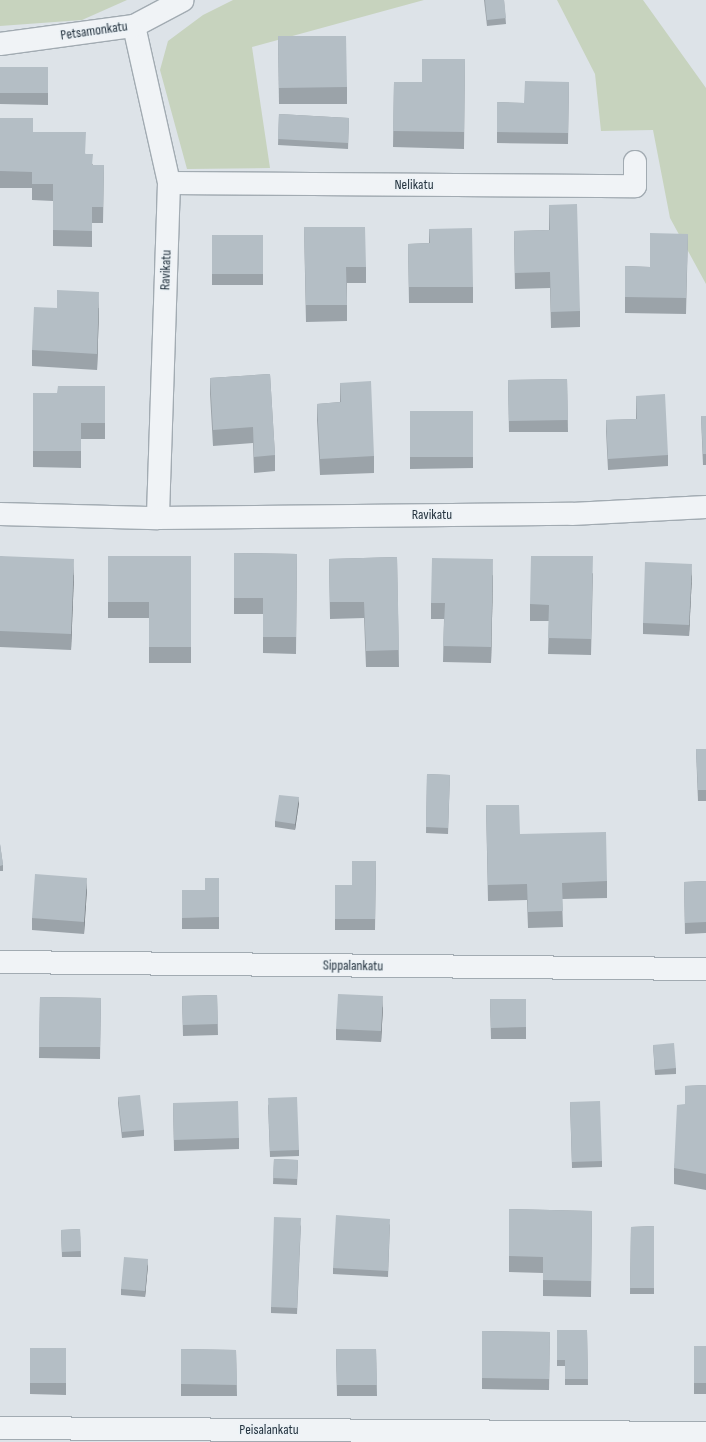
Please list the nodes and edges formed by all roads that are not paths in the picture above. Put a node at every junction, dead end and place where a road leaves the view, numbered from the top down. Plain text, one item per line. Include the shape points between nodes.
1 (183, 0) edge
2 (134, 26) junction
3 (0, 44) edge
4 (635, 162) dead end
5 (169, 183) junction
6 (706, 507) edge
7 (0, 514) edge
8 (158, 518) junction
9 (0, 962) edge
10 (706, 969) edge
11 (0, 1428) edge
12 (706, 1433) edge

1 - 2 street, Petsamonkatu
2 - 3 street, Petsamonkatu
2 - 5 street, Ravikatu
4 - 5 street, Nelikatu via 634,186
5 - 8 street, Ravikatu
6 - 8 street, Ravikatu via 572,514
7 - 8 street, Ravikatu
9 - 10 street, Sippalankatu
11 - 12 street, Peisalankatu

